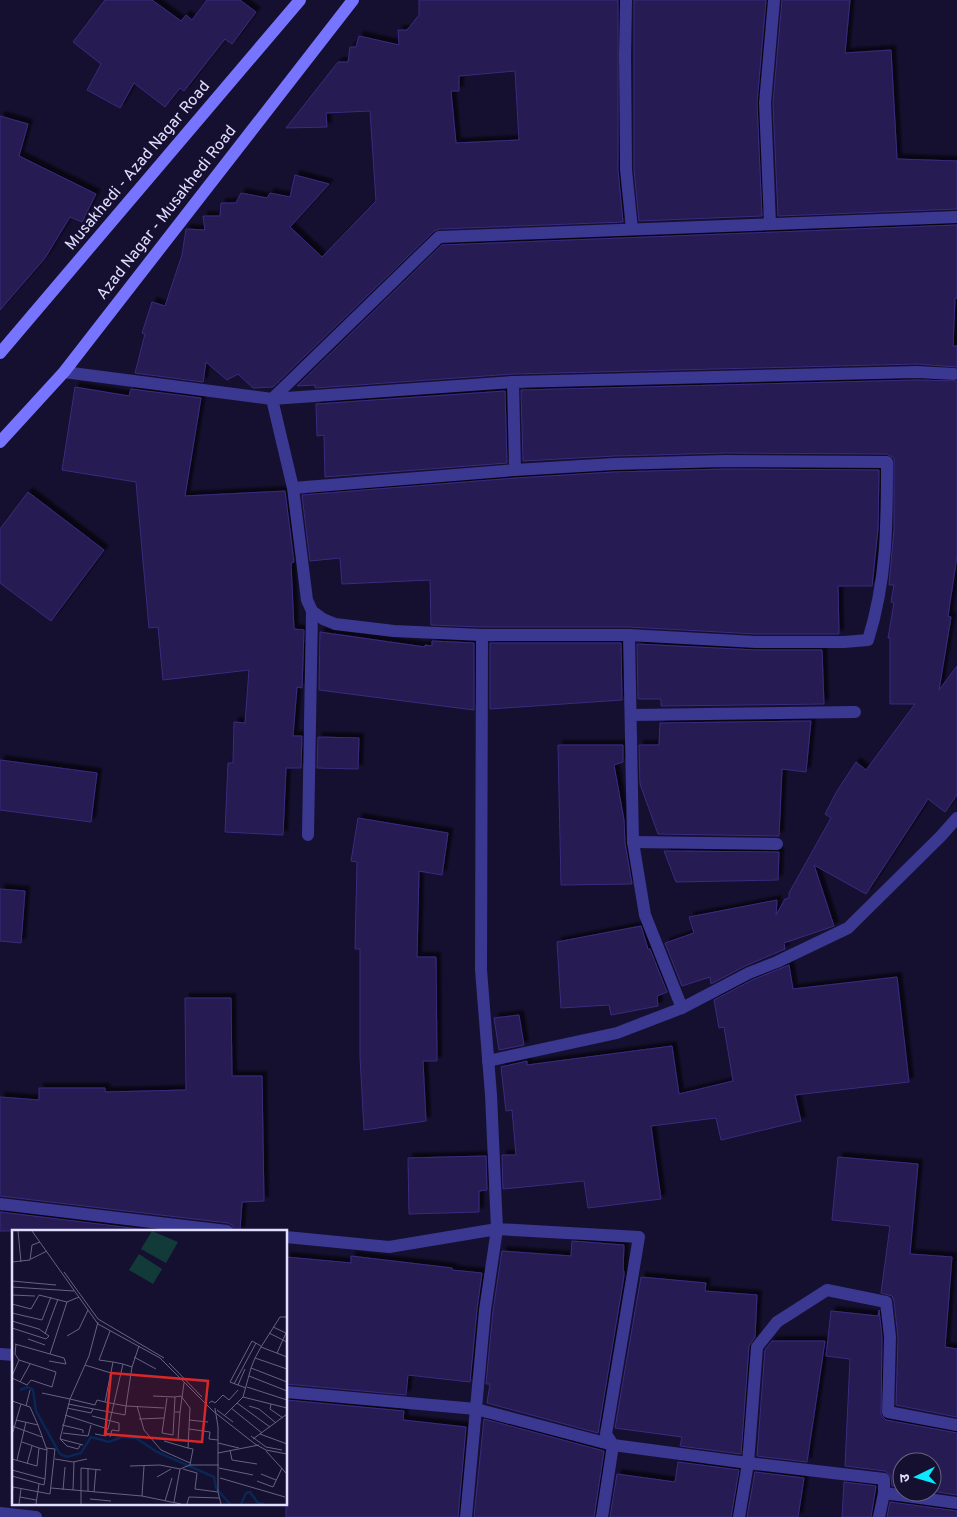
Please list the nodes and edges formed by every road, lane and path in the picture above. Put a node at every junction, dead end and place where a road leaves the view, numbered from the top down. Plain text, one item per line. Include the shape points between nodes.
1 (300, 0) edge
2 (353, 0) edge
3 (626, 0) edge
4 (774, 0) edge
5 (957, 217) edge
6 (770, 224) junction
7 (632, 230) junction
8 (0, 353) edge
9 (64, 372) junction
10 (954, 374) dead end
11 (514, 382) junction
12 (272, 399) junction
13 (0, 442) edge
14 (515, 470) junction
15 (293, 488) junction
16 (312, 611) junction
17 (482, 635) junction
18 (629, 635) junction
19 (855, 712) dead end
20 (631, 715) junction
21 (957, 818) edge
22 (308, 835) dead end
23 (633, 842) junction
24 (777, 844) dead end
25 (682, 1008) junction
26 (488, 1062) junction
27 (0, 1204) edge
28 (497, 1229) junction
29 (219, 1230) edge
30 (288, 1237) edge
31 (288, 1392) edge
32 (476, 1409) junction
33 (957, 1425) edge
34 (613, 1445) junction
35 (748, 1464) junction
36 (884, 1493) junction
37 (957, 1503) edge
38 (4, 1514) edge
39 (36, 1517) edge
40 (466, 1517) edge
41 (602, 1517) edge
42 (739, 1517) edge
43 (879, 1517) edge

1 - 8 main road, Musakhedi - Azad Nagar Road
2 - 9 main road, Azad Nagar - Musakhedi Road
3 - 7 street via 626,170
4 - 6 street via 765,103
5 - 6 street
6 - 7 street
7 - 12 street via 439,237
9 - 12 street
9 - 13 main road, Azad Nagar - Musakhedi Road
10 - 11 street via 917,372
11 - 12 street
11 - 14 street
12 - 15 street
14 - 15 street
14 - 18 street via 725,461 887,462 885,561 877,612 868,640 756,642
15 - 16 street via 307,600
16 - 17 street via 335,624 394,631
16 - 22 street
17 - 18 street
17 - 26 street via 481,970
18 - 20 street
19 - 20 street
20 - 23 street
21 - 25 street via 848,928
23 - 24 street
23 - 25 street via 645,915
25 - 26 street via 617,1032
26 - 28 street
27 - 29 street
28 - 30 street via 389,1248
28 - 32 street via 485,1310
28 - 34 street via 639,1238 606,1434
31 - 32 street
32 - 34 street
32 - 40 street
33 - 35 street via 888,1412 890,1337 886,1302 827,1290 777,1322 757,1347
34 - 35 street
34 - 41 street
35 - 36 street via 884,1479
35 - 42 street
36 - 37 street
36 - 43 street
38 - 39 street

